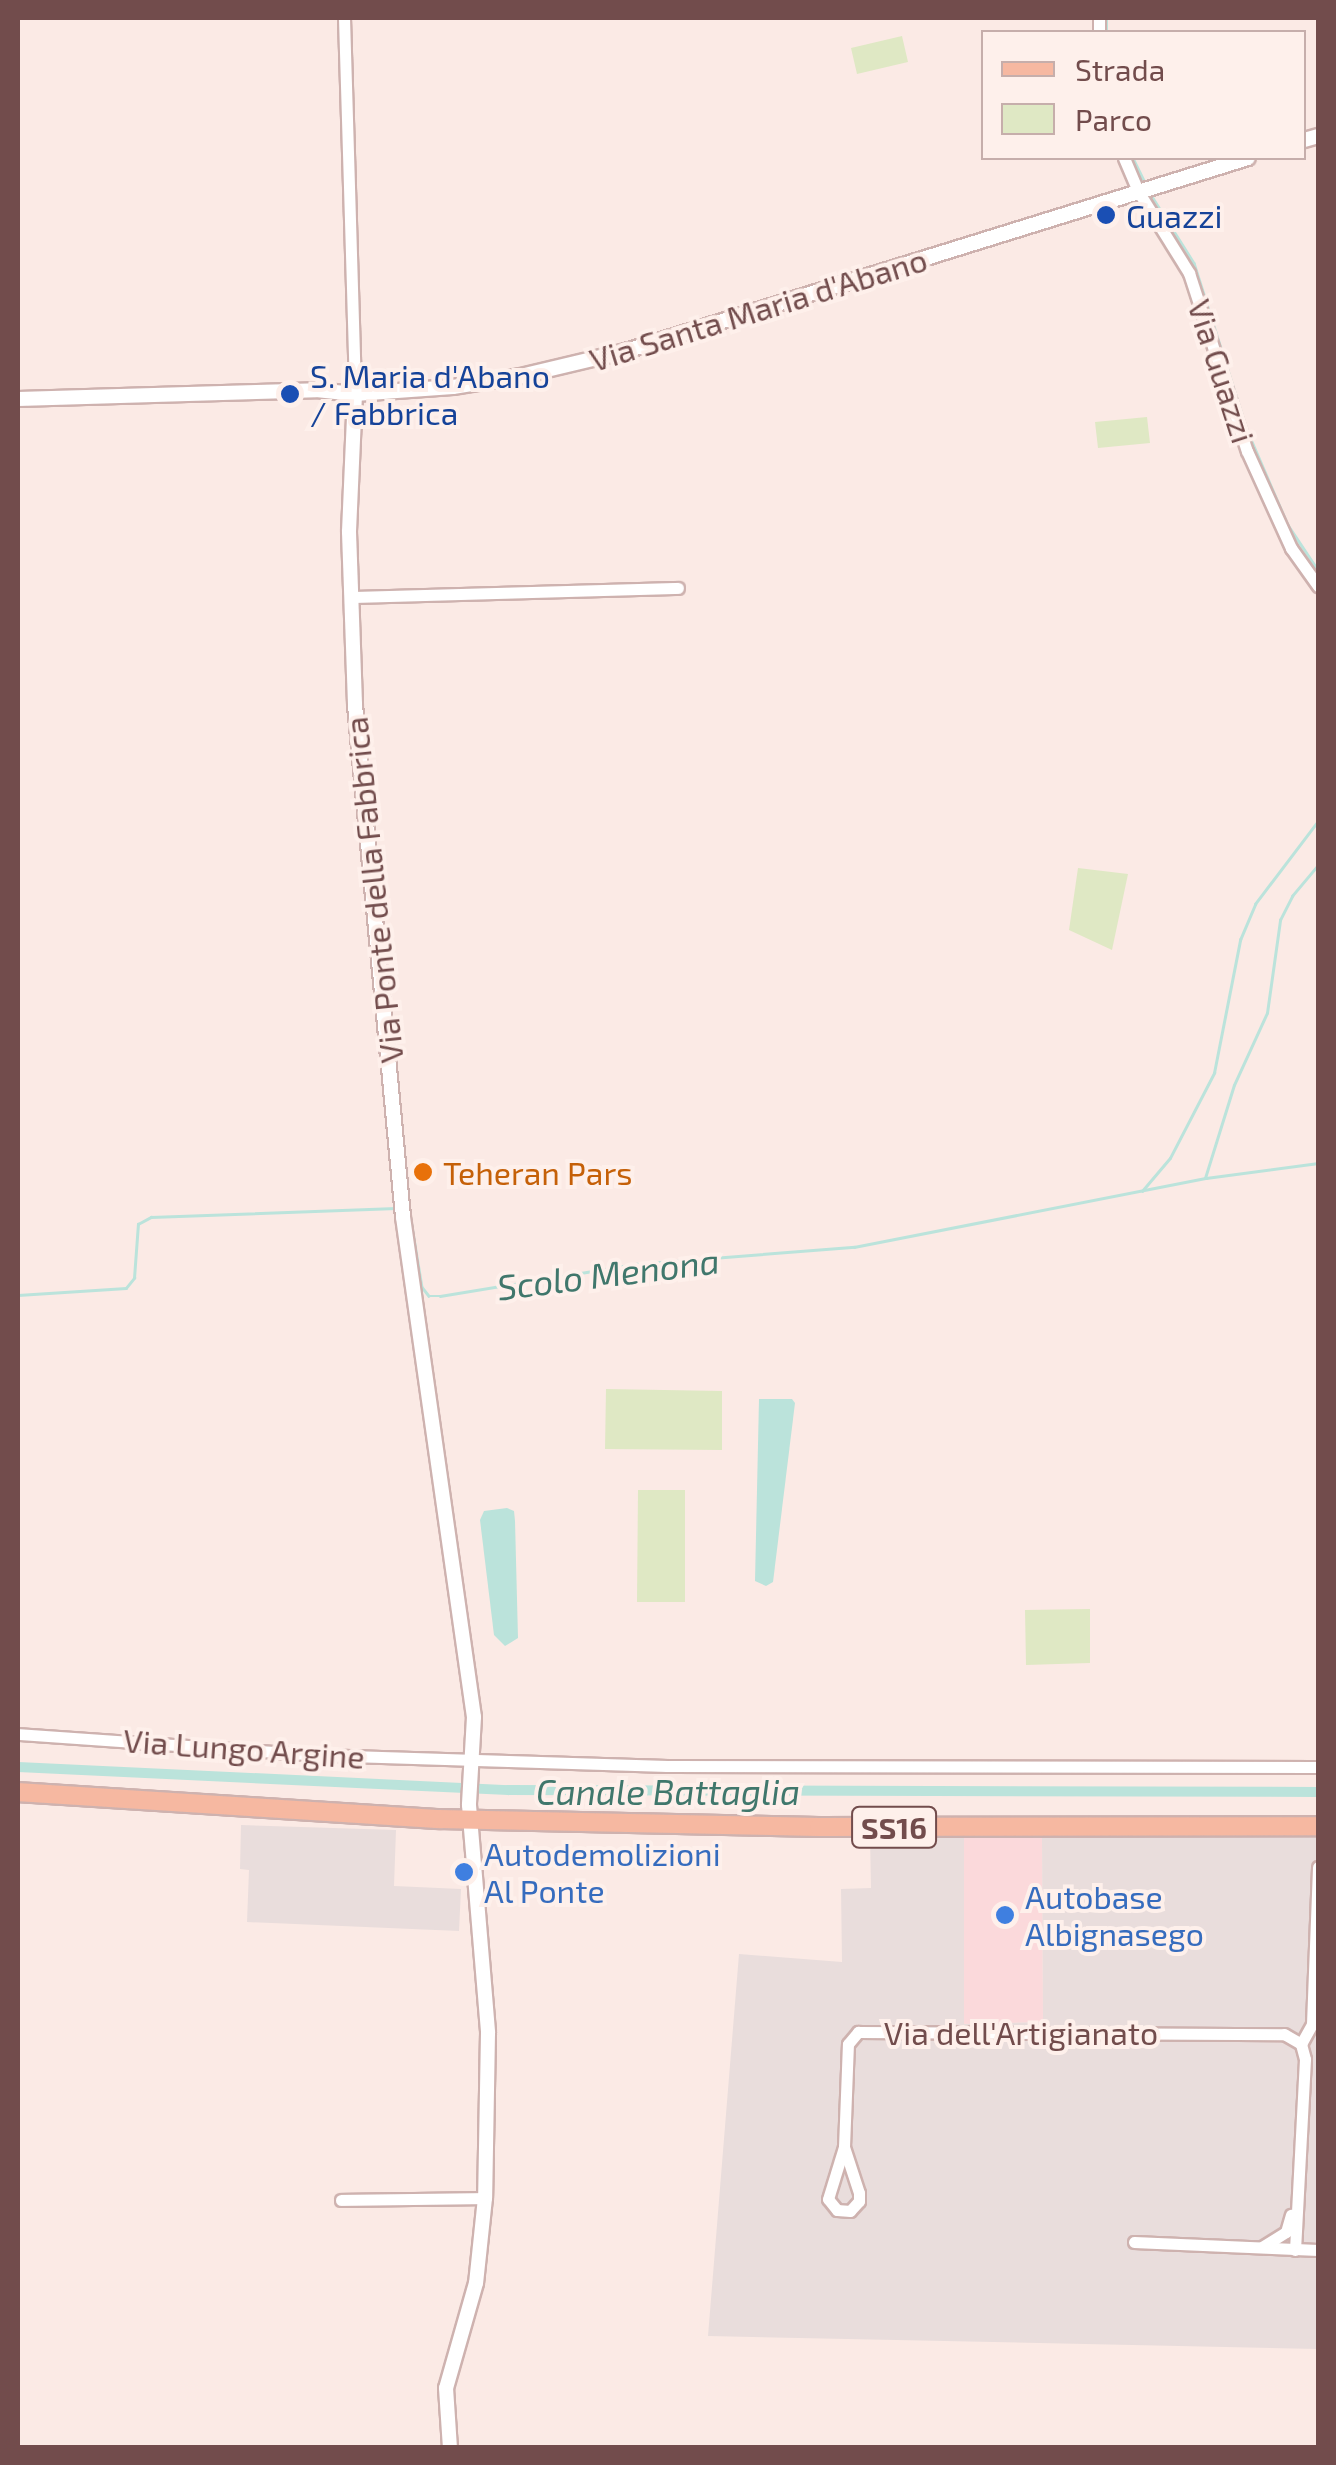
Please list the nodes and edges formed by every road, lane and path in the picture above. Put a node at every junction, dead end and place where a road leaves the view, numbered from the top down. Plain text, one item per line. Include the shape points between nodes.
1 (344, 18) edge
2 (1125, 160) edge
3 (1241, 160) edge
4 (1144, 189) junction
5 (355, 394) junction
6 (18, 399) edge
7 (1318, 586) edge
8 (678, 588) dead end
9 (350, 598) junction
10 (18, 1734) edge
11 (470, 1760) junction
12 (1318, 1766) edge
13 (18, 1792) edge
14 (470, 1812) junction
15 (1318, 1826) edge
16 (1318, 1867) edge
17 (1301, 2044) junction
18 (844, 2148) junction
19 (1298, 2197) junction
20 (484, 2198) junction
21 (342, 2200) dead end
22 (1134, 2242) dead end
23 (1258, 2248) junction
24 (1295, 2250) junction
25 (1318, 2250) edge
26 (450, 2448) edge

1 - 5 street, Via Ponte della Fabbrica
2 - 4 street, Via Guazzi
3 - 4 street, Via Santa Maria d'Abano
4 - 5 street, Via Santa Maria d'Abano via 601,358 453,387
4 - 7 street, Via Guazzi via 1189,274 1247,451 1291,548
5 - 6 street, Via Santa Maria d'Abano
5 - 9 street, Via Ponte della Fabbrica
8 - 9 street
9 - 11 street, Via Ponte della Fabbrica via 402,1206 472,1695
10 - 11 street, Via Lungo Argine
11 - 12 street via 807,1768
11 - 14 street, Via Ponte della Fabbrica
13 - 14 main road, SS16
14 - 15 main road, SS16 via 819,1827
14 - 20 street, Via Ponte della Fabbrica via 488,2033
16 - 17 street via 1312,2024
17 - 18 street, Via dell'Artigianato via 1284,2034 858,2032 848,2044
17 - 19 street
18 - 18 street via 828,2200 842,2211 859,2201
19 - 23 street via 1286,2232
19 - 24 street
20 - 21 street
20 - 26 street, Via Ponte della Fabbrica via 476,2283 446,2388
22 - 23 street
23 - 24 street
24 - 25 street

